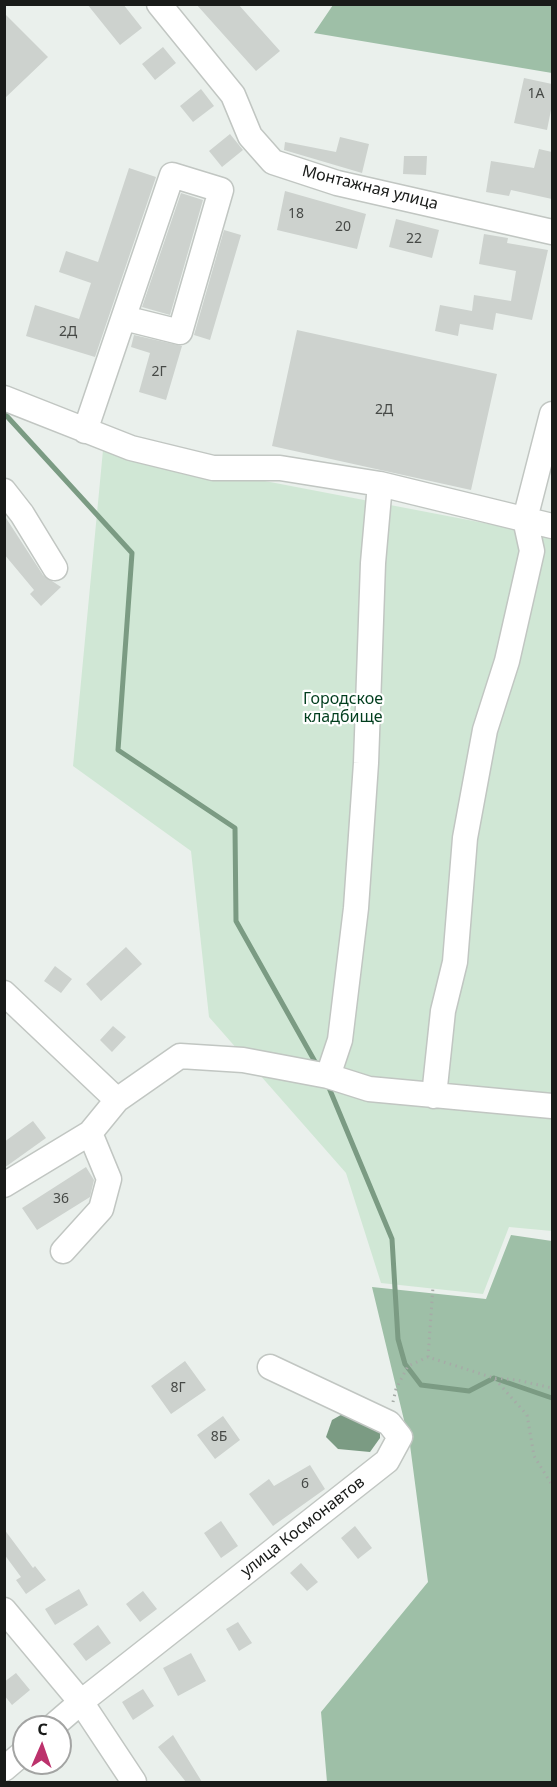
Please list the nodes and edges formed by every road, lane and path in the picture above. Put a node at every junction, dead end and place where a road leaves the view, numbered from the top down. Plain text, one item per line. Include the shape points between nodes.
1 (159, 4) edge
2 (552, 232) edge
3 (124, 318) junction
4 (4, 398) edge
5 (552, 414) edge
6 (85, 431) junction
7 (380, 484) junction
8 (4, 492) edge
9 (525, 519) junction
10 (552, 526) edge
11 (55, 568) dead end
12 (4, 993) edge
13 (328, 1077) junction
14 (435, 1096) junction
15 (117, 1100) junction
16 (552, 1106) edge
17 (90, 1133) junction
18 (4, 1185) edge
19 (63, 1251) dead end
20 (433, 1287) dead end
21 (428, 1357) junction
22 (270, 1367) dead end
23 (494, 1378) junction
24 (552, 1388) edge
25 (389, 1423) junction
26 (552, 1485) edge
27 (4, 1610) edge
28 (81, 1702) junction
29 (66, 1715) edge
30 (134, 1782) edge

1 - 2 street, Монтажная улица via 233,95 250,136 273,162 337,183
3 - 3 street via 172,175 221,190 180,332
3 - 6 street
4 - 6 street
5 - 9 street
6 - 7 street via 131,448 213,468 280,468
7 - 9 street
7 - 13 street via 356,908 340,1040
8 - 11 street
9 - 10 street
9 - 14 street via 532,550 507,661 485,730 465,838 455,962 442,1011
12 - 15 street
13 - 14 street via 369,1089
13 - 15 street via 243,1060 180,1056
14 - 16 street
15 - 17 street
17 - 18 street
17 - 19 street via 109,1179 101,1209
20 - 21 path
21 - 23 path
21 - 25 path via 407,1368 396,1389
22 - 25 street
23 - 24 path
23 - 26 path via 527,1415 534,1456
25 - 28 street, улица Космонавтов via 400,1437 387,1461
27 - 28 street
28 - 29 street, улица Космонавтов
28 - 30 street

